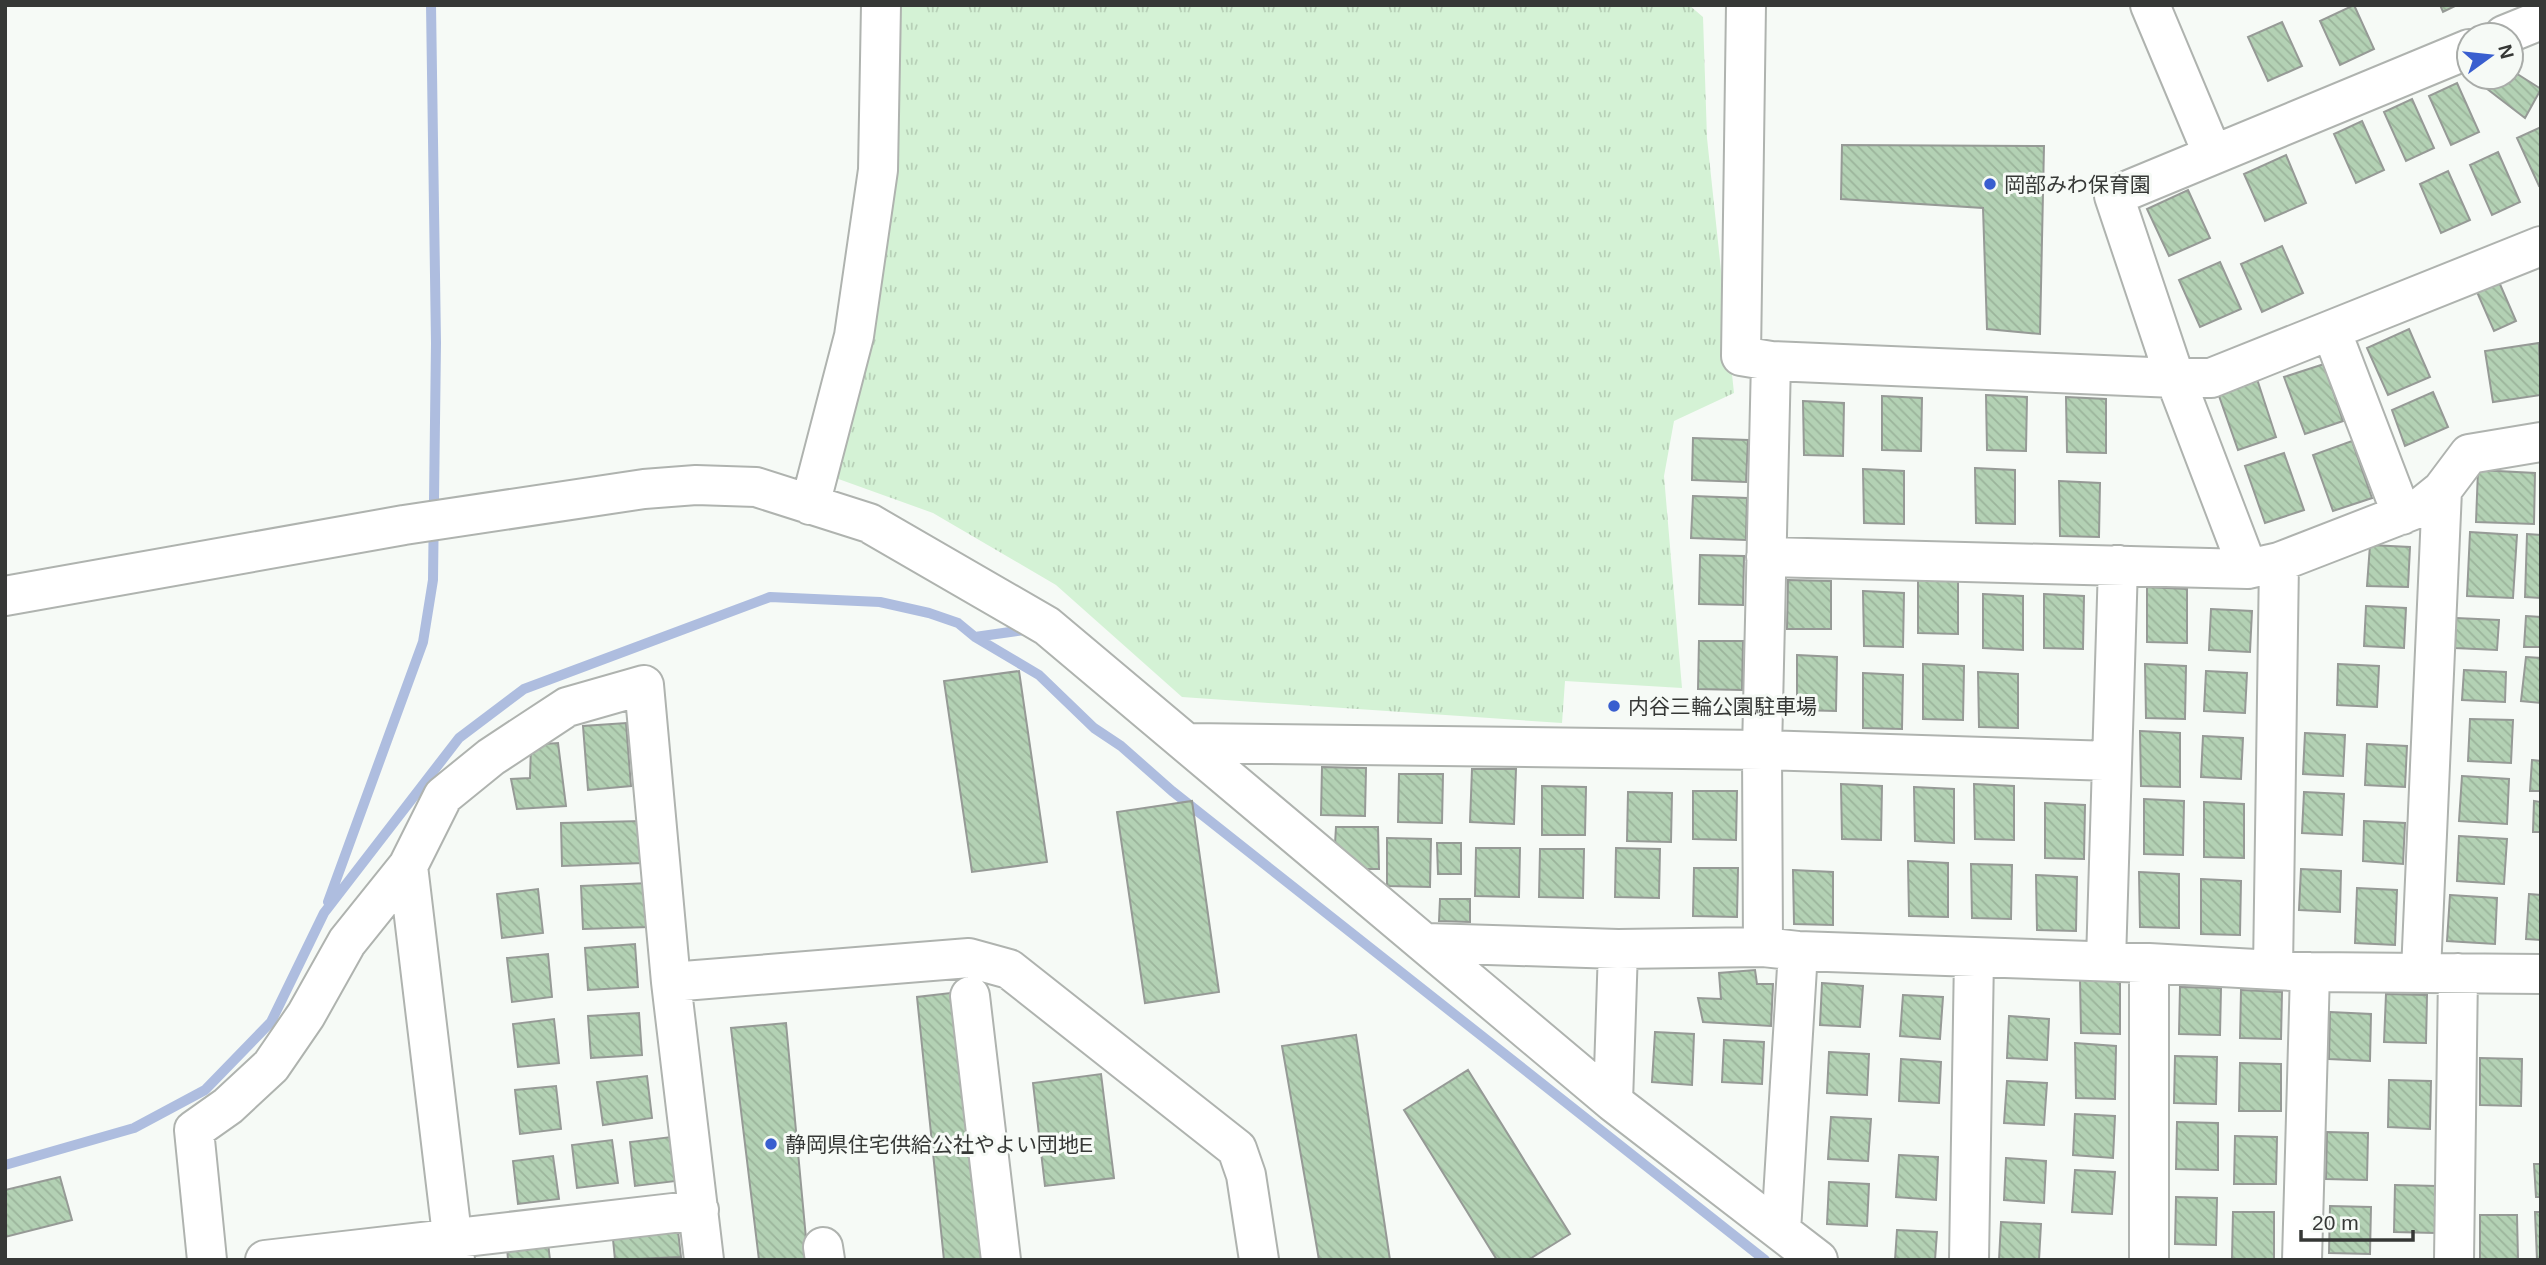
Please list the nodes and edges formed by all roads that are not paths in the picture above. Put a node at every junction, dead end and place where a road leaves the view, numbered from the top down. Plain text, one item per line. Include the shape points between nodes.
1 (881, 5) edge
2 (1746, 5) edge
3 (2150, 5) edge
4 (2455, 55) edge
5 (2213, 155) junction
6 (2541, 246) edge
7 (2331, 330) junction
8 (1770, 361) junction
9 (2175, 379) junction
10 (2541, 442) edge
11 (2442, 491) junction
12 (810, 505) junction
13 (2402, 514) junction
14 (1766, 557) junction
15 (2118, 565) junction
16 (2263, 565) junction
17 (5, 596) edge
18 (1189, 743) junction
19 (1762, 750) junction
20 (2112, 761) junction
21 (408, 866) junction
22 (1426, 943) junction
23 (1618, 949) junction
24 (1780, 949) junction
25 (1974, 957) junction
26 (2106, 961) junction
27 (2149, 963) junction
28 (2273, 970) junction
29 (2310, 972) junction
30 (2440, 973) junction
31 (2541, 974) edge
32 (671, 982) junction
33 (970, 996) dead end
34 (1613, 1102) junction
35 (699, 1210) junction
36 (1781, 1231) junction
37 (454, 1248) edge
38 (207, 1260) edge
39 (265, 1260) edge
40 (704, 1260) edge
41 (1001, 1260) edge
42 (1259, 1260) edge
43 (1818, 1260) edge
44 (1969, 1260) edge
45 (2149, 1260) edge
46 (2302, 1260) edge
47 (2454, 1260) edge

1 - 12 street via 878,170 854,337
2 - 8 street via 1741,356
3 - 5 street
4 - 5 street
5 - 9 street via 2114,196
6 - 7 street
7 - 9 street via 2211,378
7 - 13 street
8 - 9 street
8 - 14 street
9 - 16 street
10 - 11 street via 2469,454
11 - 13 street
11 - 30 street
12 - 17 street via 756,487 696,485 631,491 461,515
12 - 18 street via 869,523 1047,626
13 - 16 street
14 - 15 street
14 - 19 street
15 - 16 street
15 - 20 street
16 - 28 street
18 - 19 street
18 - 22 street
19 - 20 street
19 - 24 street
20 - 26 street
21 - 32 street via 443,796 491,757 567,707 643,685
21 - 37 street
21 - 38 street via 346,942 306,1015 271,1066 194,1130
22 - 23 street
22 - 34 street
23 - 24 street
23 - 34 street
24 - 25 street
24 - 36 street
25 - 26 street
25 - 44 street
26 - 27 street
27 - 28 street
27 - 45 street
28 - 29 street
29 - 30 street
29 - 46 street
30 - 31 street
30 - 47 street
32 - 35 street
32 - 42 street via 968,958 1009,969 1237,1149 1246,1175
33 - 41 street
34 - 36 street
35 - 37 street
35 - 40 street
36 - 43 street
37 - 39 street

